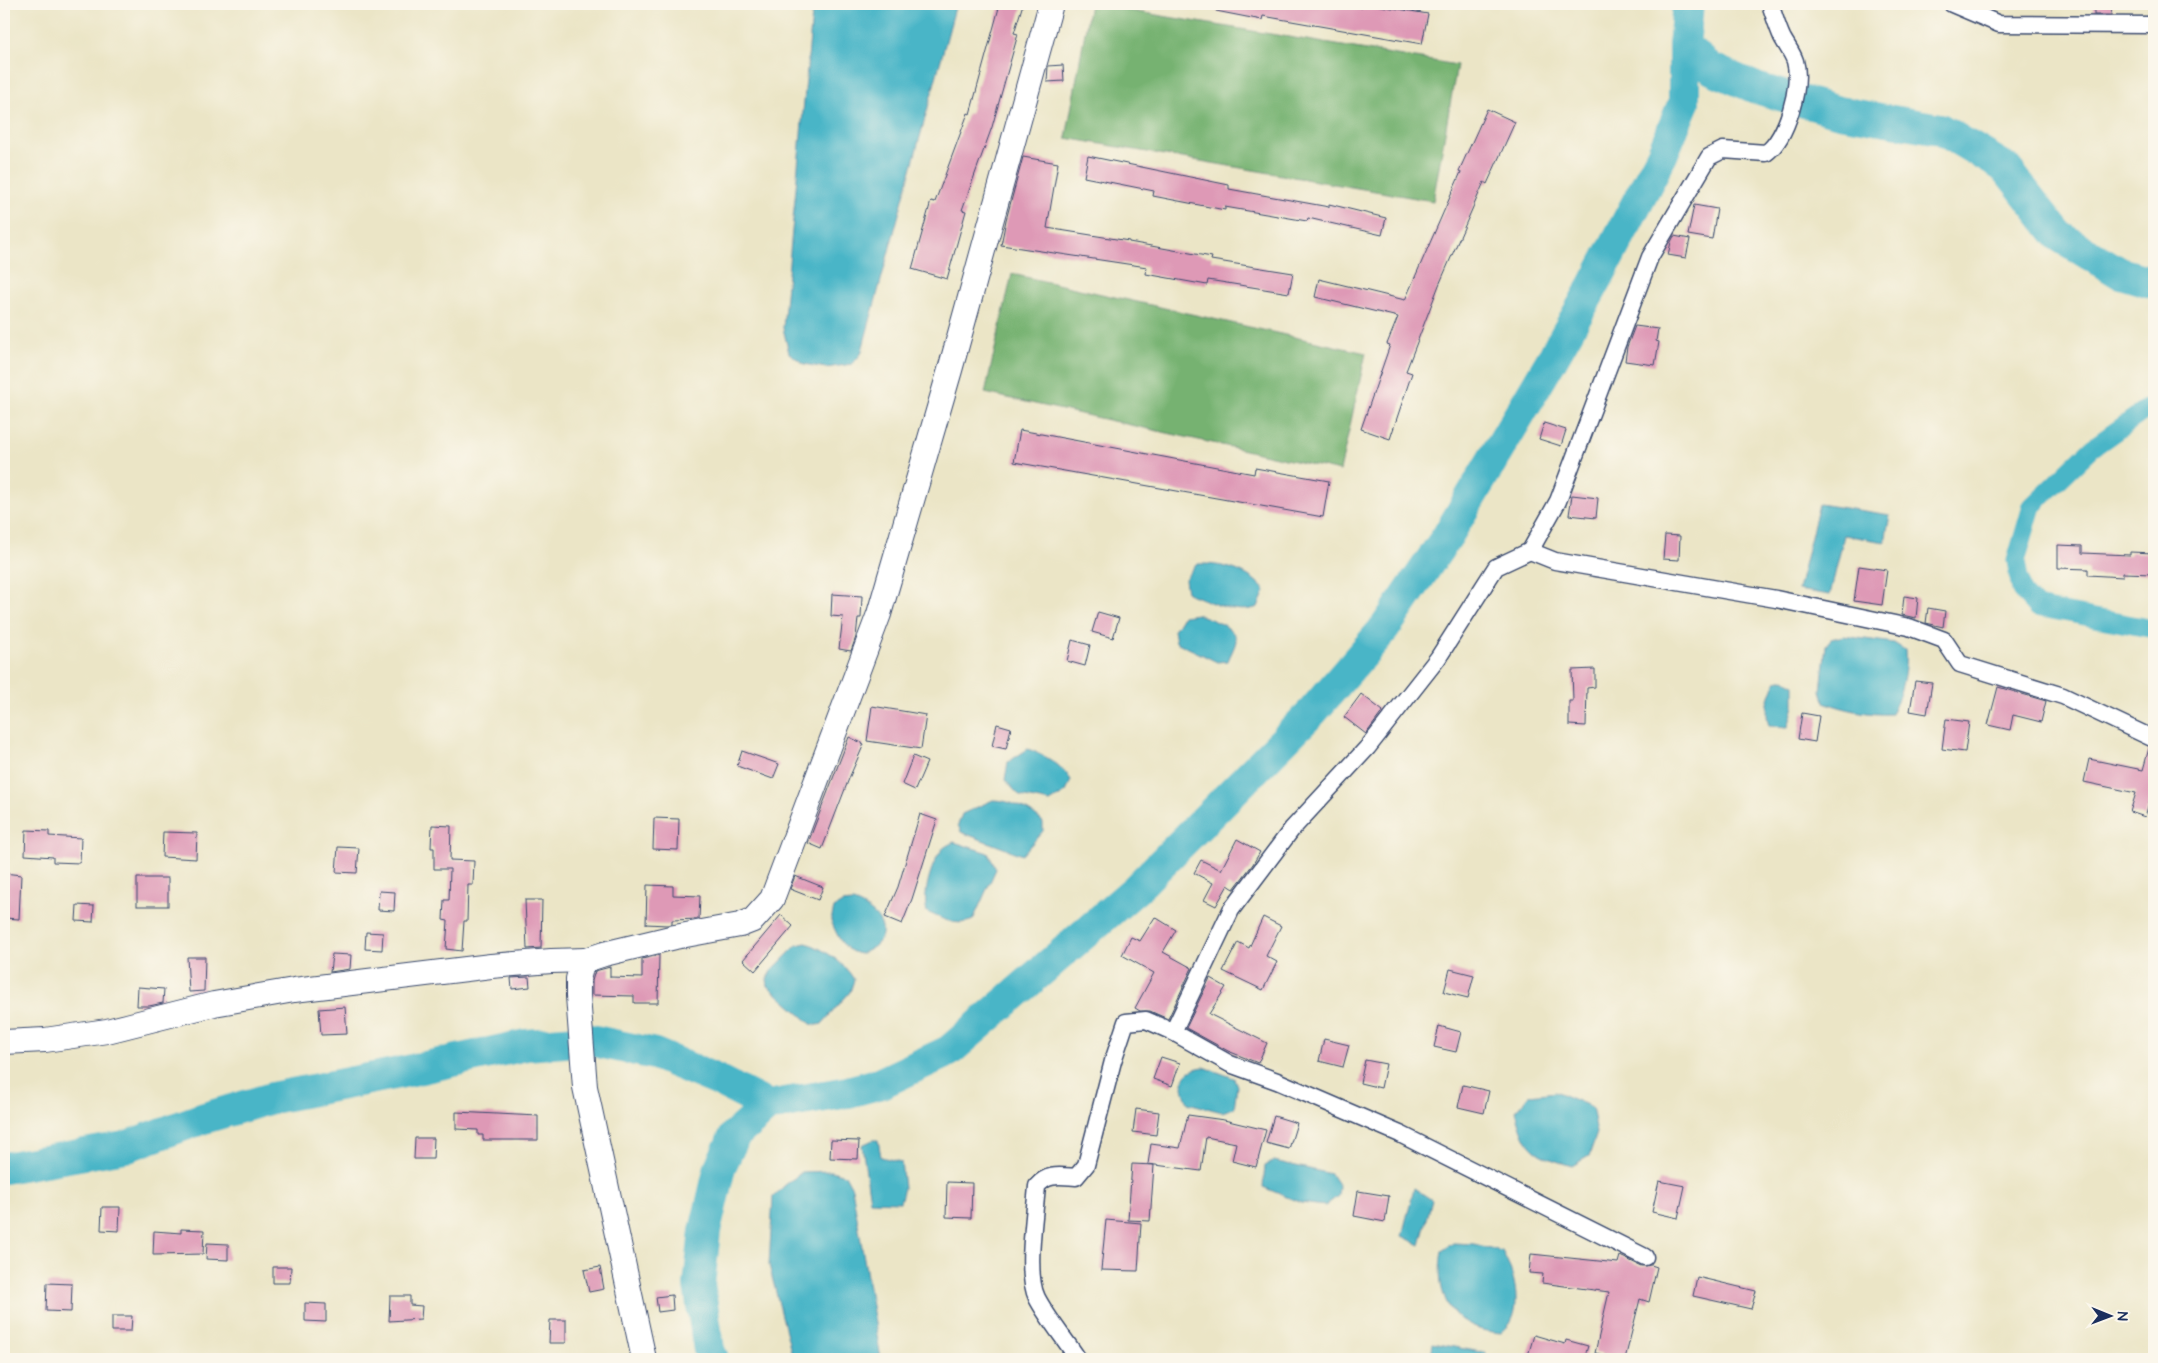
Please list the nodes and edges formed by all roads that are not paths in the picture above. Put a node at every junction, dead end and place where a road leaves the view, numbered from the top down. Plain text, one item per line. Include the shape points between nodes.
1 (1051, 4) edge
2 (1770, 4) edge
3 (1952, 4) edge
4 (2154, 25) edge
5 (1530, 551) junction
6 (2154, 739) edge
7 (586, 960) junction
8 (1173, 1032) junction
9 (4, 1042) edge
10 (1645, 1258) dead end
11 (644, 1359) edge
12 (1078, 1359) edge

1 - 7 street via 880,614 772,899 753,920 740,925 675,937
2 - 5 street via 1794,60 1797,86 1782,136 1766,153 1723,150 1716,153 1709,157 1689,189 1650,257 1558,501
3 - 4 street via 1998,24
5 - 6 street via 1555,561 1776,599 1909,627 1944,640 1960,664 2063,696
5 - 8 street via 1496,567 1438,658 1368,746 1292,829 1231,910
7 - 9 street via 499,965 294,990 214,1004 107,1031
7 - 11 street via 578,979 584,1087
8 - 10 street via 1230,1064 1277,1080 1400,1134
8 - 12 street via 1146,1020 1126,1022 1086,1165 1076,1177 1043,1178 1036,1186 1031,1260 1033,1284 1037,1298

